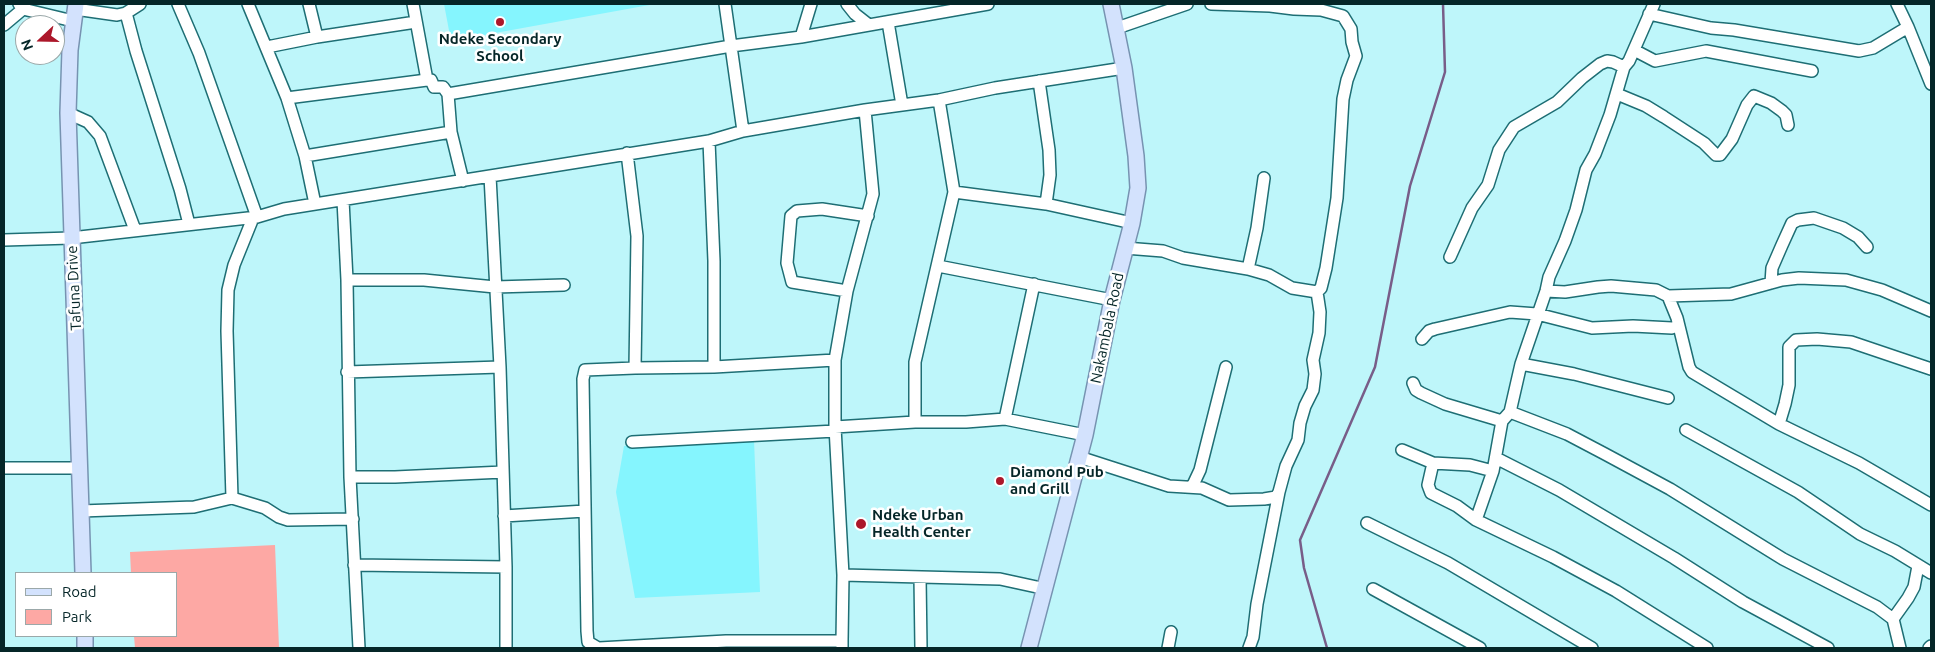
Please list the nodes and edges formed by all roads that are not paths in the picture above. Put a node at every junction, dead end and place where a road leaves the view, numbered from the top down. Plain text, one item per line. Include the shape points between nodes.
1 (140, 4) edge
2 (178, 4) edge
3 (248, 4) edge
4 (309, 4) edge
5 (413, 4) edge
6 (725, 4) edge
7 (811, 4) edge
8 (847, 4) edge
9 (988, 4) edge
10 (1111, 4) edge
11 (1187, 4) edge
12 (1211, 4) edge
13 (1897, 4) edge
14 (21, 6) edge
15 (1297, 7) edge
16 (937, 8) edge
17 (1652, 9) edge
18 (74, 11) edge
19 (126, 12) junction
20 (416, 22) junction
21 (888, 22) junction
22 (4, 25) edge
23 (869, 25) junction
24 (1908, 27) junction
25 (1116, 28) junction
26 (317, 37) junction
27 (801, 37) junction
28 (731, 46) junction
29 (267, 47) junction
30 (1634, 50) junction
31 (1124, 68) junction
32 (1624, 68) junction
33 (1812, 71) dead end
34 (427, 80) junction
35 (1039, 81) junction
36 (1931, 84) edge
37 (448, 94) junction
38 (1617, 94) junction
39 (287, 98) junction
40 (939, 100) junction
41 (902, 105) junction
42 (865, 110) junction
43 (68, 113) junction
44 (1788, 125) dead end
45 (743, 131) junction
46 (451, 132) junction
47 (709, 141) junction
48 (627, 153) junction
49 (305, 156) junction
50 (490, 176) junction
51 (1264, 178) dead end
52 (463, 181) junction
53 (954, 192) junction
54 (343, 200) junction
55 (315, 204) junction
56 (1046, 204) junction
57 (868, 216) junction
58 (255, 217) junction
59 (1132, 223) junction
60 (189, 224) junction
61 (135, 230) junction
62 (72, 238) junction
63 (4, 240) edge
64 (1867, 247) dead end
65 (1126, 248) junction
66 (1450, 257) dead end
67 (938, 266) junction
68 (1248, 269) junction
69 (347, 280) junction
70 (1770, 283) junction
71 (1034, 284) junction
72 (564, 285) dead end
73 (495, 287) junction
74 (848, 291) junction
75 (1546, 291) junction
76 (1317, 292) junction
77 (1668, 296) junction
78 (1112, 300) junction
79 (1931, 311) edge
80 (1537, 314) junction
81 (1672, 328) dead end
82 (1422, 339) dead end
83 (836, 360) junction
84 (1521, 364) junction
85 (500, 367) junction
86 (714, 367) junction
87 (1226, 367) dead end
88 (635, 368) junction
89 (1931, 369) edge
90 (347, 372) junction
91 (1413, 383) dead end
92 (1668, 398) dead end
93 (1506, 417) junction
94 (1004, 419) junction
95 (915, 422) junction
96 (1779, 424) junction
97 (835, 429) junction
98 (1686, 430) dead end
99 (1085, 435) junction
100 (632, 442) dead end
101 (1402, 450) dead end
102 (1079, 457) junction
103 (1496, 458) junction
104 (1433, 463) junction
105 (4, 468) edge
106 (79, 468) junction
107 (1493, 471) junction
108 (503, 472) junction
109 (350, 477) junction
110 (1192, 487) junction
111 (1279, 492) junction
112 (232, 498) junction
113 (1931, 505) edge
114 (81, 511) junction
115 (586, 511) junction
116 (504, 516) junction
117 (353, 519) junction
118 (1476, 520) junction
119 (1367, 523) dead end
120 (354, 565) junction
121 (1918, 566) junction
122 (506, 567) junction
123 (83, 572) edge
124 (1931, 573) edge
125 (843, 575) junction
126 (920, 577) junction
127 (1046, 589) junction
128 (1373, 589) dead end
129 (1893, 619) junction
130 (1172, 632) dead end
131 (726, 645) edge
132 (842, 645) edge
133 (359, 648) edge
134 (506, 648) edge
135 (598, 648) edge
136 (920, 648) edge
137 (1029, 648) edge
138 (1168, 648) edge
139 (1249, 648) edge
140 (1480, 648) edge
141 (1592, 648) edge
142 (1707, 648) edge
143 (1828, 648) edge
144 (1900, 648) edge

1 - 19 street
2 - 58 street via 199,53
3 - 29 street
4 - 26 street
5 - 20 street
6 - 28 street
7 - 27 street
8 - 23 street
9 - 16 street
10 - 25 main road, Nakambala Road
11 - 25 street
12 - 15 street
13 - 24 street
14 - 18 street
14 - 22 street
15 - 76 street via 1343,16 1351,30 1356,56 1343,99 1337,198 1326,268
16 - 21 street
17 - 24 street via 1711,28 1859,51 1873,48
17 - 30 street
18 - 19 street via 114,15
18 - 43 main road, Tafuna Drive
19 - 60 street
20 - 26 street
20 - 34 street
21 - 23 street
21 - 41 street
23 - 27 street
24 - 36 street
25 - 31 main road, Nakambala Road
26 - 29 street
27 - 28 street
28 - 37 street
28 - 45 street
29 - 39 street
30 - 32 street
30 - 33 street via 1655,60 1706,52
31 - 35 street
31 - 59 main road, Nakambala Road via 1138,188
32 - 38 street
32 - 66 street via 1613,62 1600,64 1557,102 1514,127 1499,150 1488,185 1472,208
34 - 37 street via 431,80 434,87 443,87
34 - 39 street
35 - 40 street
35 - 56 street via 1049,150
37 - 46 street
38 - 44 street via 1664,116 1716,155 1720,155 1732,139 1754,96 1782,111
38 - 75 street via 1586,170 1566,241
39 - 49 street
40 - 41 street
40 - 53 street
41 - 42 street
42 - 45 street
42 - 57 street via 873,194
43 - 61 street via 88,122 100,136
43 - 62 main road, Tafuna Drive
45 - 47 street
46 - 49 street
46 - 52 street
47 - 48 street
47 - 86 street
48 - 50 street
48 - 88 street via 636,236
49 - 55 street
50 - 52 street
50 - 73 street
51 - 68 street
52 - 54 street
53 - 56 street
53 - 67 street
54 - 55 street
54 - 69 street
55 - 58 street
56 - 59 street
57 - 74 street
57 - 74 street via 822,209 797,211 791,216 787,263 792,282
58 - 60 street
58 - 112 street via 238,252 228,290
59 - 65 main road, Nakambala Road
60 - 61 street
61 - 62 street
62 - 63 street
62 - 106 main road, Tafuna Drive
64 - 70 street via 1858,237 1842,228 1814,218 1798,220 1792,223 1772,268
65 - 68 street via 1163,251 1183,258
65 - 78 main road, Nakambala Road
67 - 71 street
67 - 95 street via 915,362
68 - 76 street via 1269,275 1292,288
69 - 73 street via 424,280
69 - 90 street
70 - 77 street via 1731,294
70 - 79 street via 1799,278 1846,280 1882,290
71 - 78 street
71 - 94 street
72 - 73 street
73 - 85 street
74 - 83 street
75 - 77 street via 1611,286 1656,290
75 - 80 street
76 - 111 street via 1320,312 1313,390 1305,406 1298,440
77 - 96 street via 1692,372
78 - 99 main road, Nakambala Road
80 - 81 street via 1592,328
80 - 82 street via 1510,312 1434,329
80 - 84 street
83 - 86 street
83 - 97 street
84 - 92 street
84 - 93 street
85 - 90 street
85 - 108 street
86 - 88 street
87 - 110 street via 1200,470
88 - 115 street via 585,370
89 - 96 street via 1850,342 1796,340 1789,347 1789,385
90 - 109 street
91 - 93 street via 1416,390 1445,404
93 - 103 street
93 - 129 street via 1567,434 1670,489 1782,559 1877,607
94 - 95 street
94 - 99 street
95 - 97 street
96 - 113 street via 1859,463
97 - 100 street
97 - 125 street
98 - 121 street via 1798,492 1860,534
99 - 102 main road, Nakambala Road
101 - 104 street
102 - 110 street via 1169,486
102 - 127 main road, Nakambala Road
103 - 107 street
103 - 143 street via 1559,490 1742,602
104 - 107 street via 1470,465
104 - 118 street via 1429,490
105 - 106 street
106 - 114 main road, Tafuna Drive
107 - 118 street
108 - 109 street
108 - 116 street
109 - 117 street
110 - 111 street via 1229,500 1264,499 1276,497
111 - 139 street
112 - 114 street via 194,507
112 - 117 street via 266,508 288,520
114 - 123 main road, Tafuna Drive
115 - 116 street
115 - 135 street via 588,642
116 - 122 street
117 - 120 street
118 - 142 street via 1616,591
119 - 141 street via 1448,563
120 - 122 street
120 - 133 street
121 - 124 street
121 - 129 street via 1911,592
122 - 134 street
125 - 126 street
125 - 132 street
126 - 127 street via 1000,579
126 - 136 street
127 - 137 main road, Nakambala Road
128 - 140 street
129 - 144 street
130 - 138 street
131 - 132 street
131 - 135 street

